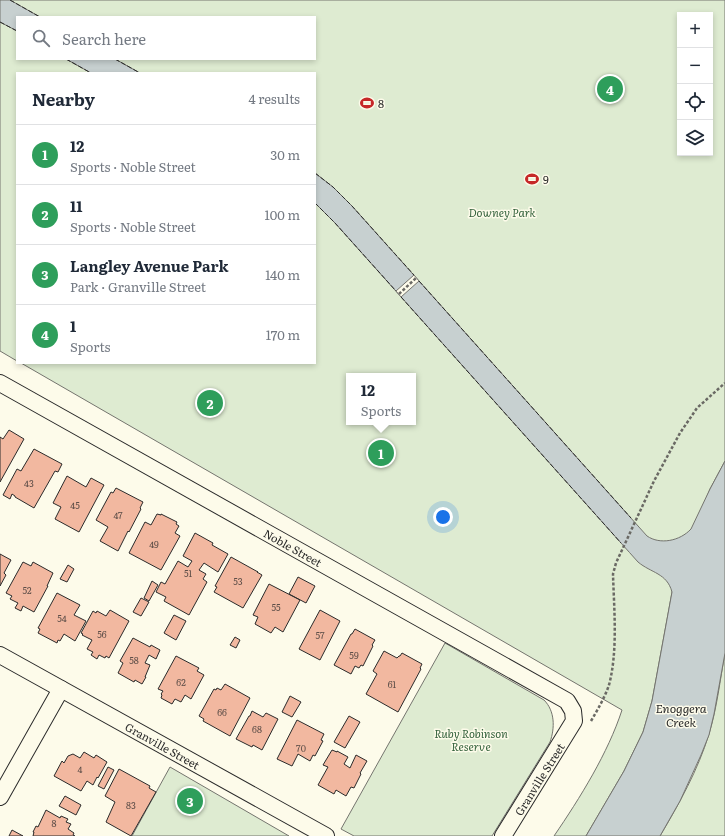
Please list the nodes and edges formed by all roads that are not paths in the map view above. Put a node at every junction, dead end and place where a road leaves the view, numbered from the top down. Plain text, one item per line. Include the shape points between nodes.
1 (0, 383) edge
2 (0, 655) edge
3 (61, 689) junction
4 (582, 722) joint
5 (0, 797) edge
6 (326, 836) edge
7 (503, 836) edge

1 - 4 street, Noble Street via 554,692 567,701
2 - 3 street, Granville Street
3 - 5 street
3 - 6 street, Granville Street
4 - 7 street, Granville Street

